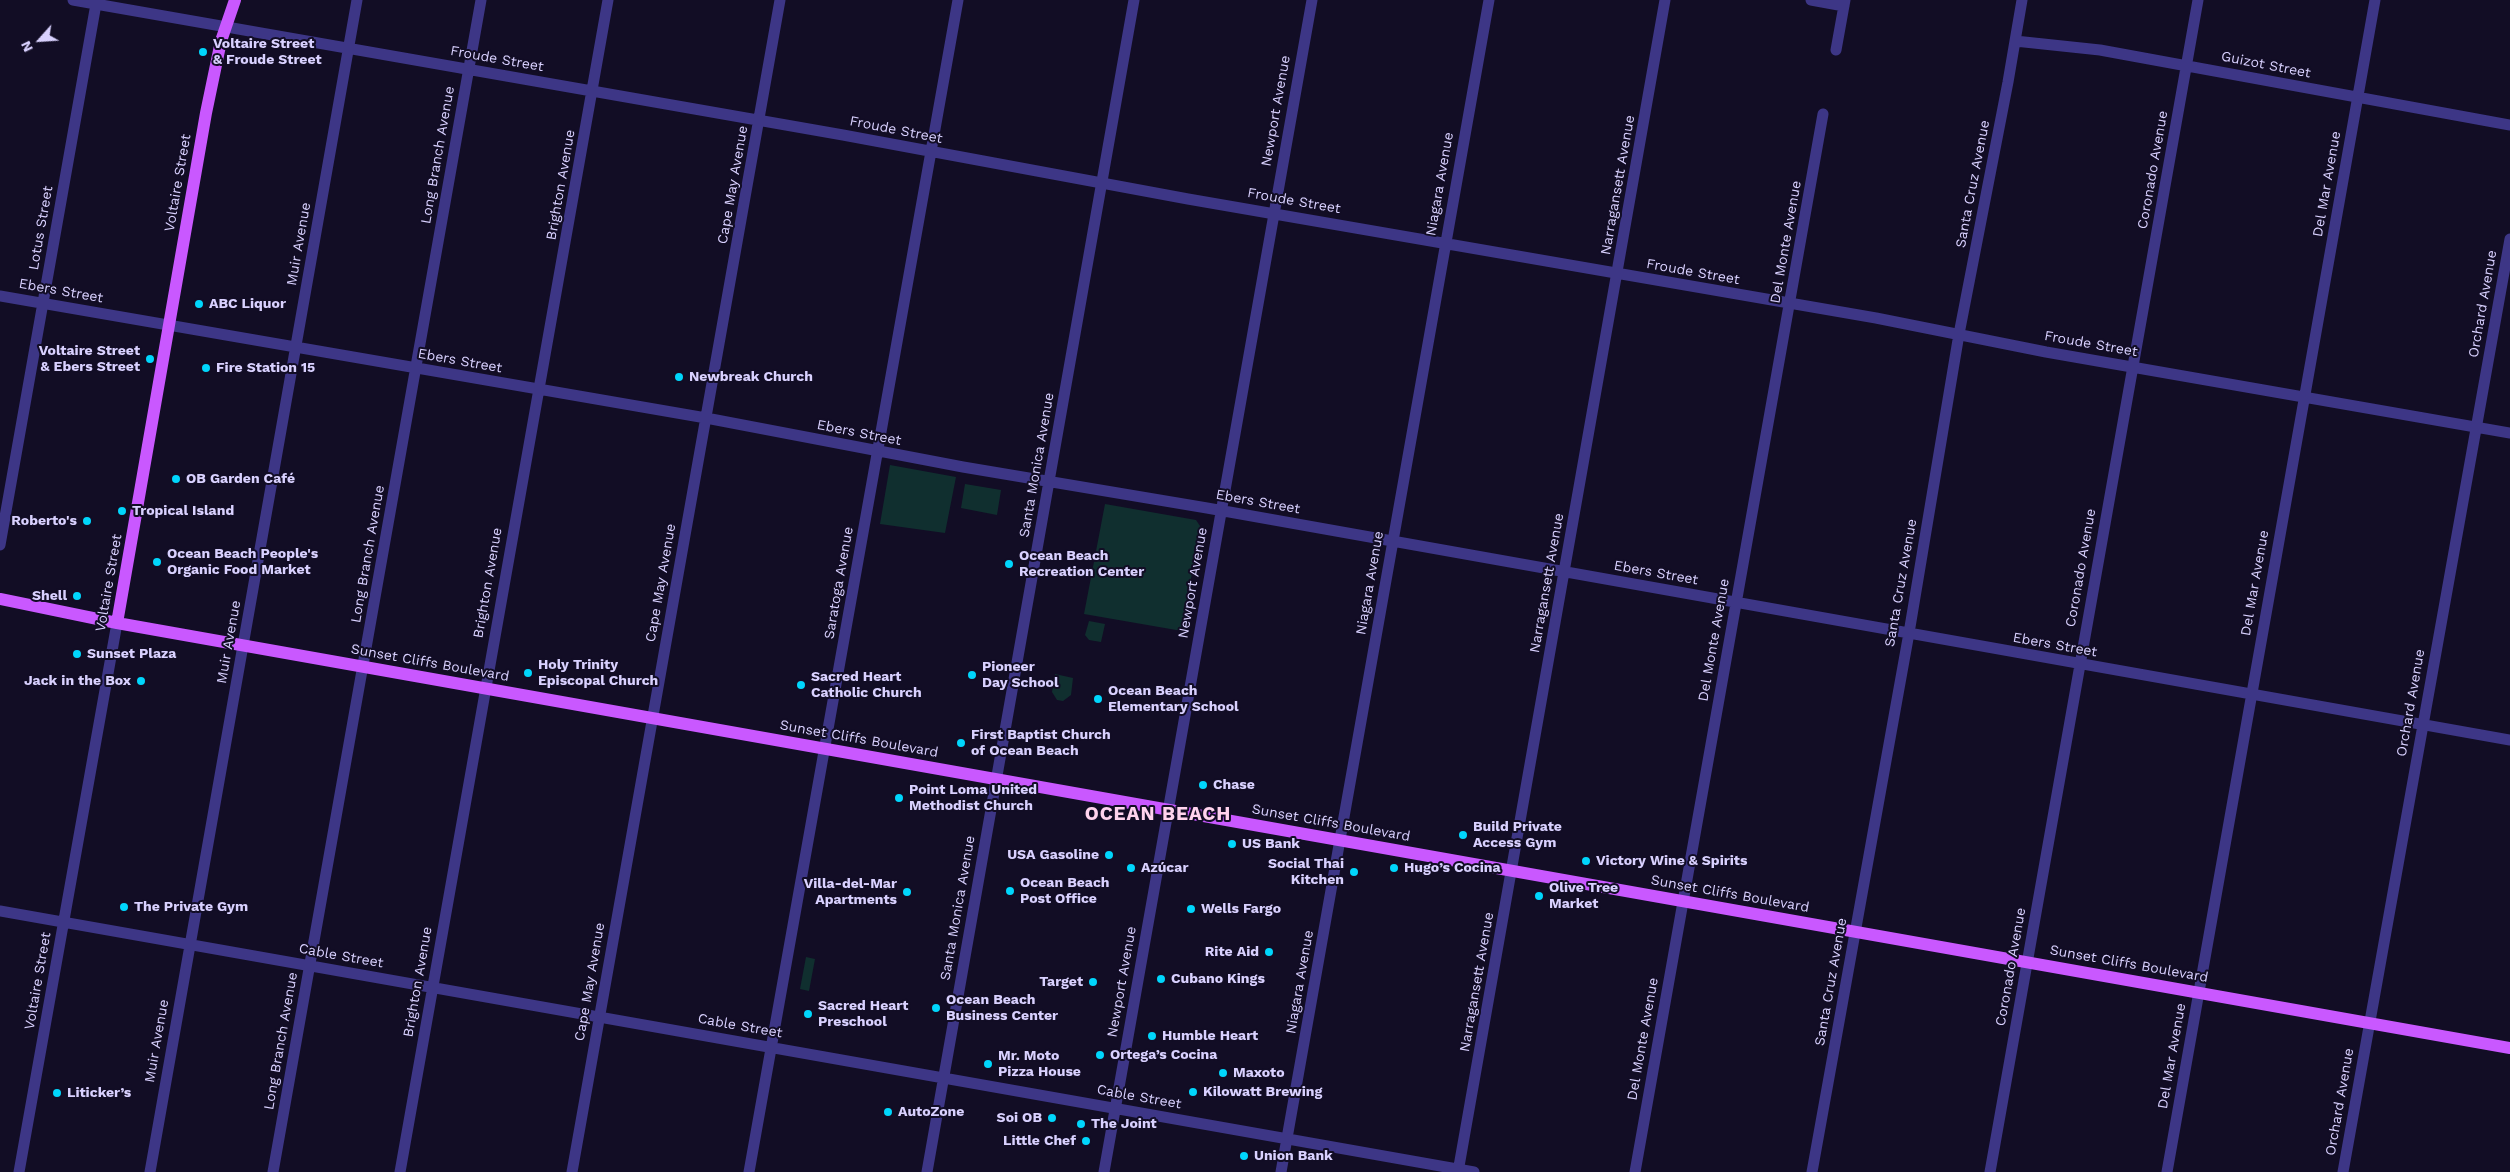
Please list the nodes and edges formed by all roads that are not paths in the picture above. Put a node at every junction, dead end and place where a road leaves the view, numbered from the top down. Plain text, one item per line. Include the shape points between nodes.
1 (73, 0) edge
2 (235, 0) edge
3 (357, 0) edge
4 (481, 0) edge
5 (608, 0) edge
6 (780, 0) edge
7 (958, 0) edge
8 (1134, 0) edge
9 (1312, 0) edge
10 (1489, 0) edge
11 (1665, 0) edge
12 (1811, 0) edge
13 (2022, 0) edge
14 (2198, 0) edge
15 (2375, 0) edge
16 (1844, 3) edge
17 (96, 4) junction
18 (225, 28) junction
19 (2015, 40) junction
20 (349, 48) junction
21 (1836, 50) dead end
22 (2187, 66) junction
23 (469, 69) junction
24 (593, 92) junction
25 (2358, 97) junction
26 (1823, 114) dead end
27 (760, 121) junction
28 (2510, 125) edge
29 (931, 153) junction
30 (1102, 184) junction
31 (1273, 212) junction
32 (2510, 239) edge
33 (1445, 243) junction
34 (1617, 274) junction
35 (0, 296) edge
36 (43, 303) junction
37 (1790, 305) junction
38 (168, 324) junction
39 (1959, 334) junction
40 (296, 346) junction
41 (2132, 366) junction
42 (415, 368) junction
43 (538, 390) junction
44 (2303, 396) junction
45 (706, 418) junction
46 (2475, 427) junction
47 (2510, 433) edge
48 (877, 451) junction
49 (1049, 482) junction
50 (1222, 512) junction
51 (1393, 543) junction
52 (0, 545) edge
53 (1564, 573) junction
54 (0, 599) edge
55 (1737, 603) junction
56 (117, 623) junction
57 (1909, 633) junction
58 (243, 645) junction
59 (2080, 664) junction
60 (363, 667) junction
61 (485, 688) junction
62 (2250, 693) junction
63 (652, 717) junction
64 (2422, 726) junction
65 (2510, 740) edge
66 (825, 748) junction
67 (996, 779) junction
68 (1168, 810) junction
69 (1340, 841) junction
70 (1512, 871) junction
71 (1684, 901) junction
72 (0, 911) edge
73 (64, 922) junction
74 (1856, 932) junction
75 (189, 944) junction
76 (2027, 962) junction
77 (310, 966) junction
78 (432, 988) junction
79 (2199, 992) junction
80 (600, 1016) junction
81 (2369, 1022) junction
82 (771, 1047) junction
83 (2510, 1048) edge
84 (943, 1078) junction
85 (1115, 1108) junction
86 (1287, 1138) junction
87 (1458, 1171) edge
88 (19, 1172) edge
89 (150, 1172) edge
90 (273, 1172) edge
91 (400, 1172) edge
92 (572, 1172) edge
93 (749, 1172) edge
94 (927, 1172) edge
95 (1104, 1172) edge
96 (1281, 1172) edge
97 (1474, 1172) edge
98 (1635, 1172) edge
99 (1812, 1172) edge
100 (1990, 1172) edge
101 (2167, 1172) edge
102 (2343, 1172) edge

1 - 17 street, Froude Street
2 - 18 main road, Voltaire Street
3 - 20 street, Muir Avenue
4 - 23 street, Long Branch Avenue
5 - 24 street, Brighton Avenue
6 - 27 street, Cape May Avenue
7 - 29 street, Saratoga Avenue
8 - 30 street, Santa Monica Avenue
9 - 31 street, Newport Avenue
10 - 33 street, Niagara Avenue
11 - 34 street, Narragansett Avenue
12 - 16 street
13 - 19 street, Santa Cruz Avenue
14 - 22 street, Coronado Avenue
15 - 25 street, Del Mar Avenue
16 - 21 street
17 - 18 street, Froude Street
17 - 36 street, Lotus Street
18 - 20 street, Froude Street
18 - 38 main road, Voltaire Street via 206,113
19 - 22 street, Guizot Street via 2100,50
19 - 39 street, Santa Cruz Avenue
20 - 23 street, Froude Street
20 - 40 street, Muir Avenue
22 - 25 street, Guizot Street
22 - 41 street, Coronado Avenue
23 - 24 street, Froude Street
23 - 42 street, Long Branch Avenue
24 - 27 street, Froude Street
24 - 43 street, Brighton Avenue
25 - 28 street, Guizot Street
25 - 44 street, Del Mar Avenue
26 - 37 street, Del Monte Avenue
27 - 29 street, Froude Street
27 - 45 street, Cape May Avenue
29 - 30 street, Froude Street
29 - 48 street, Saratoga Avenue
30 - 31 street, Froude Street
30 - 49 street, Santa Monica Avenue
31 - 33 street, Froude Street
31 - 50 street, Newport Avenue
32 - 46 street, Orchard Avenue
33 - 34 street, Froude Street
33 - 51 street, Niagara Avenue
34 - 37 street, Froude Street
34 - 53 street, Narragansett Avenue
35 - 36 street, Ebers Street
36 - 38 street, Ebers Street
36 - 52 street, Lotus Street
37 - 39 street, Froude Street
37 - 55 street, Del Monte Avenue
38 - 40 street, Ebers Street
38 - 56 main road, Voltaire Street
39 - 41 street, Froude Street
39 - 57 street, Santa Cruz Avenue
40 - 42 street, Ebers Street
40 - 58 street, Muir Avenue
41 - 44 street, Froude Street
41 - 59 street, Coronado Avenue
42 - 43 street, Ebers Street
42 - 60 street, Long Branch Avenue
43 - 45 street, Ebers Street
43 - 61 street, Brighton Avenue
44 - 46 street, Froude Street
44 - 62 street, Del Mar Avenue
45 - 48 street, Ebers Street
45 - 63 street, Cape May Avenue
46 - 47 street, Froude Street
46 - 64 street, Orchard Avenue
48 - 49 street, Ebers Street
48 - 66 street, Saratoga Avenue
49 - 50 street, Ebers Street
49 - 67 street, Santa Monica Avenue
50 - 51 street, Ebers Street
50 - 68 street, Newport Avenue
51 - 53 street, Ebers Street
51 - 69 street, Niagara Avenue
53 - 55 street, Ebers Street
53 - 70 street, Narragansett Avenue
54 - 56 main road, Sunset Cliffs Boulevard
55 - 57 street, Ebers Street
55 - 71 street, Del Monte Avenue
56 - 58 main road, Sunset Cliffs Boulevard
56 - 73 street, Voltaire Street
57 - 59 street, Ebers Street
57 - 74 street, Santa Cruz Avenue
58 - 60 main road, Sunset Cliffs Boulevard
58 - 75 street, Muir Avenue
59 - 62 street, Ebers Street
59 - 76 street, Coronado Avenue
60 - 61 main road, Sunset Cliffs Boulevard
60 - 77 street, Long Branch Avenue
61 - 63 main road, Sunset Cliffs Boulevard
61 - 78 street, Brighton Avenue
62 - 64 street, Ebers Street
62 - 79 street, Del Mar Avenue
63 - 66 main road, Sunset Cliffs Boulevard
63 - 80 street, Cape May Avenue
64 - 65 street, Ebers Street
64 - 81 street, Orchard Avenue
66 - 67 main road, Sunset Cliffs Boulevard
66 - 82 street, Saratoga Avenue
67 - 68 main road, Sunset Cliffs Boulevard
67 - 84 street, Santa Monica Avenue
68 - 69 main road, Sunset Cliffs Boulevard
68 - 85 street, Newport Avenue
69 - 70 main road, Sunset Cliffs Boulevard
69 - 86 street, Niagara Avenue
70 - 71 main road, Sunset Cliffs Boulevard
70 - 87 street, Narragansett Avenue
71 - 74 main road, Sunset Cliffs Boulevard
71 - 98 street, Del Monte Avenue
72 - 73 street, Cable Street
73 - 75 street, Cable Street
73 - 88 street, Voltaire Street
74 - 76 main road, Sunset Cliffs Boulevard
74 - 99 street, Santa Cruz Avenue
75 - 77 street, Cable Street
75 - 89 street, Muir Avenue
76 - 79 main road, Sunset Cliffs Boulevard
76 - 100 street, Coronado Avenue
77 - 78 street, Cable Street
77 - 90 street, Long Branch Avenue
78 - 80 street, Cable Street
78 - 91 street, Brighton Avenue
79 - 81 main road, Sunset Cliffs Boulevard
79 - 101 street, Del Mar Avenue
80 - 82 street, Cable Street
80 - 92 street, Cape May Avenue
81 - 83 main road, Sunset Cliffs Boulevard
81 - 102 street, Orchard Avenue
82 - 84 street, Cable Street
82 - 93 street, Saratoga Avenue
84 - 85 street, Cable Street
84 - 94 street, Santa Monica Avenue
85 - 86 street, Cable Street
85 - 95 street, Newport Avenue
86 - 87 street, Cable Street
86 - 96 street, Niagara Avenue
87 - 97 street, Cable Street

